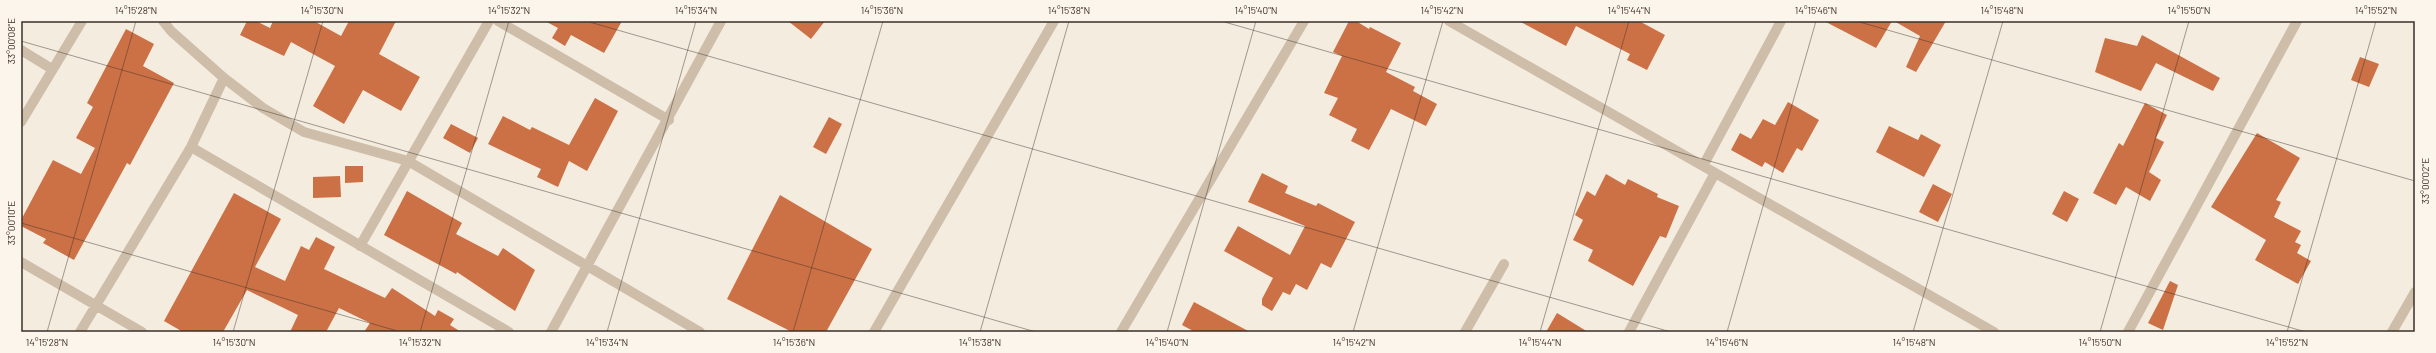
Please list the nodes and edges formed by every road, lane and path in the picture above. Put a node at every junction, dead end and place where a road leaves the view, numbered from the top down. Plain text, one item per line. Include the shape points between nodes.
1 (82, 21) edge
2 (163, 21) edge
3 (489, 21) edge
4 (498, 21) edge
5 (721, 21) edge
6 (1054, 21) edge
7 (1304, 21) edge
8 (1449, 21) edge
9 (1781, 21) edge
10 (2297, 21) edge
11 (21, 50) edge
12 (52, 69) junction
13 (224, 78) junction
14 (669, 120) junction
15 (21, 122) edge
16 (191, 147) junction
17 (408, 162) junction
18 (1703, 166) junction
19 (1715, 173) junction
20 (360, 246) junction
21 (21, 262) edge
22 (1504, 264) dead end
23 (588, 265) junction
24 (2415, 292) edge
25 (96, 304) junction
26 (80, 332) edge
27 (142, 332) edge
28 (509, 332) edge
29 (551, 332) edge
30 (700, 332) edge
31 (874, 332) edge
32 (1121, 332) edge
33 (1465, 332) edge
34 (1629, 332) edge
35 (1994, 332) edge
36 (2128, 332) edge
37 (2392, 332) edge

1 - 12 street
2 - 13 street
3 - 17 street
4 - 14 street
5 - 14 street
6 - 31 street
7 - 32 street
8 - 18 street
9 - 18 street
10 - 36 street
11 - 12 street
12 - 15 street
13 - 16 street
13 - 17 street via 263,108 304,132
14 - 23 street
16 - 20 street
16 - 25 street
17 - 20 street
17 - 23 street
18 - 19 street
19 - 34 street
19 - 35 street
20 - 28 street
21 - 25 street
22 - 33 street
23 - 29 street
23 - 30 street
24 - 37 street
25 - 26 street
25 - 27 street

